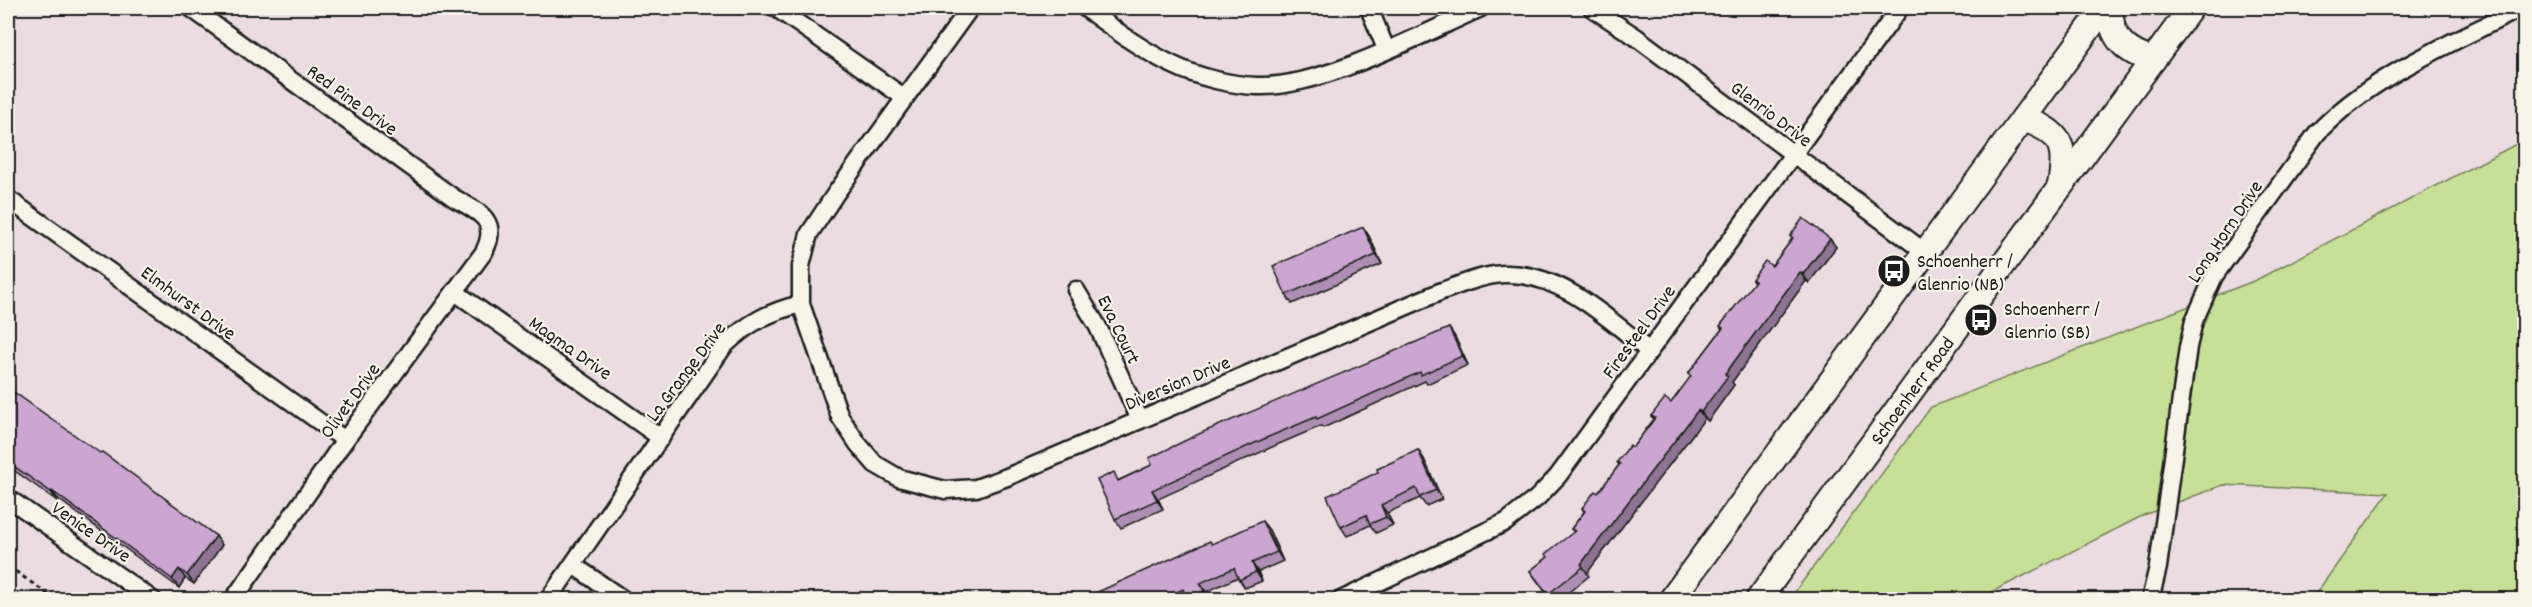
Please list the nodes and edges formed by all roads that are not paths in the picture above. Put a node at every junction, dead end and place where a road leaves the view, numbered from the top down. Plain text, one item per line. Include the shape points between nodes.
1 (191, 8) edge
2 (776, 8) edge
3 (970, 8) edge
4 (1085, 8) edge
5 (1369, 8) edge
6 (1481, 8) edge
7 (1592, 8) edge
8 (1900, 8) edge
9 (2104, 8) edge
10 (2111, 8) edge
11 (2192, 8) edge
12 (2521, 8) edge
13 (1386, 49) junction
14 (2153, 60) junction
15 (905, 98) junction
16 (2023, 119) junction
17 (1793, 155) junction
18 (2060, 187) junction
19 (8, 199) edge
20 (489, 224) joint
21 (1926, 253) junction
22 (1076, 290) dead end
23 (455, 292) junction
24 (801, 304) junction
25 (1649, 351) junction
26 (1140, 420) junction
27 (661, 438) junction
28 (345, 440) junction
29 (8, 498) edge
30 (573, 564) junction
31 (153, 600) edge
32 (232, 600) edge
33 (548, 600) edge
34 (624, 600) edge
35 (1341, 600) edge
36 (1671, 600) edge
37 (1758, 600) edge
38 (2150, 600) edge

1 - 20 street, Red Pine Drive via 454,198 479,212
2 - 15 street
3 - 15 street
4 - 13 street via 1135,45 1174,66 1258,86 1316,76
5 - 13 street
6 - 13 street
7 - 17 street, Glenrio Drive
8 - 17 street, Firesteel Drive
9 - 16 main road
10 - 14 main road via 2113,29 2119,41 2127,50
11 - 14 main road, Schoenherr Road
12 - 38 street, Long Horn Drive via 2375,84 2335,114 2214,276 2194,321 2188,347 2158,567
14 - 18 main road, Schoenherr Road
15 - 24 street via 809,234 801,266
16 - 18 main road via 2041,125 2058,140 2064,164
16 - 21 main road
17 - 21 street, Glenrio Drive
17 - 25 street, Firesteel Drive
18 - 37 main road, Schoenherr Road
19 - 28 street, Elmhurst Drive
20 - 23 street, Olivet Drive via 490,239 484,252
21 - 36 main road
22 - 26 street, Eva Court via 1098,327
23 - 27 street, Magma Drive
23 - 28 street, Olivet Drive
24 - 26 street, Diversion Drive via 840,417 875,464 907,480 945,490 976,488
24 - 27 street, La Grange Drive via 765,315 742,328 724,346
25 - 26 street, Diversion Drive via 1563,288 1505,274 1442,291
25 - 35 street, Firesteel Drive via 1558,476 1537,498 1506,522
27 - 30 street, La Grange Drive
28 - 32 street, Olivet Drive
29 - 31 street, Venice Drive
30 - 33 street, La Grange Drive
30 - 34 street

